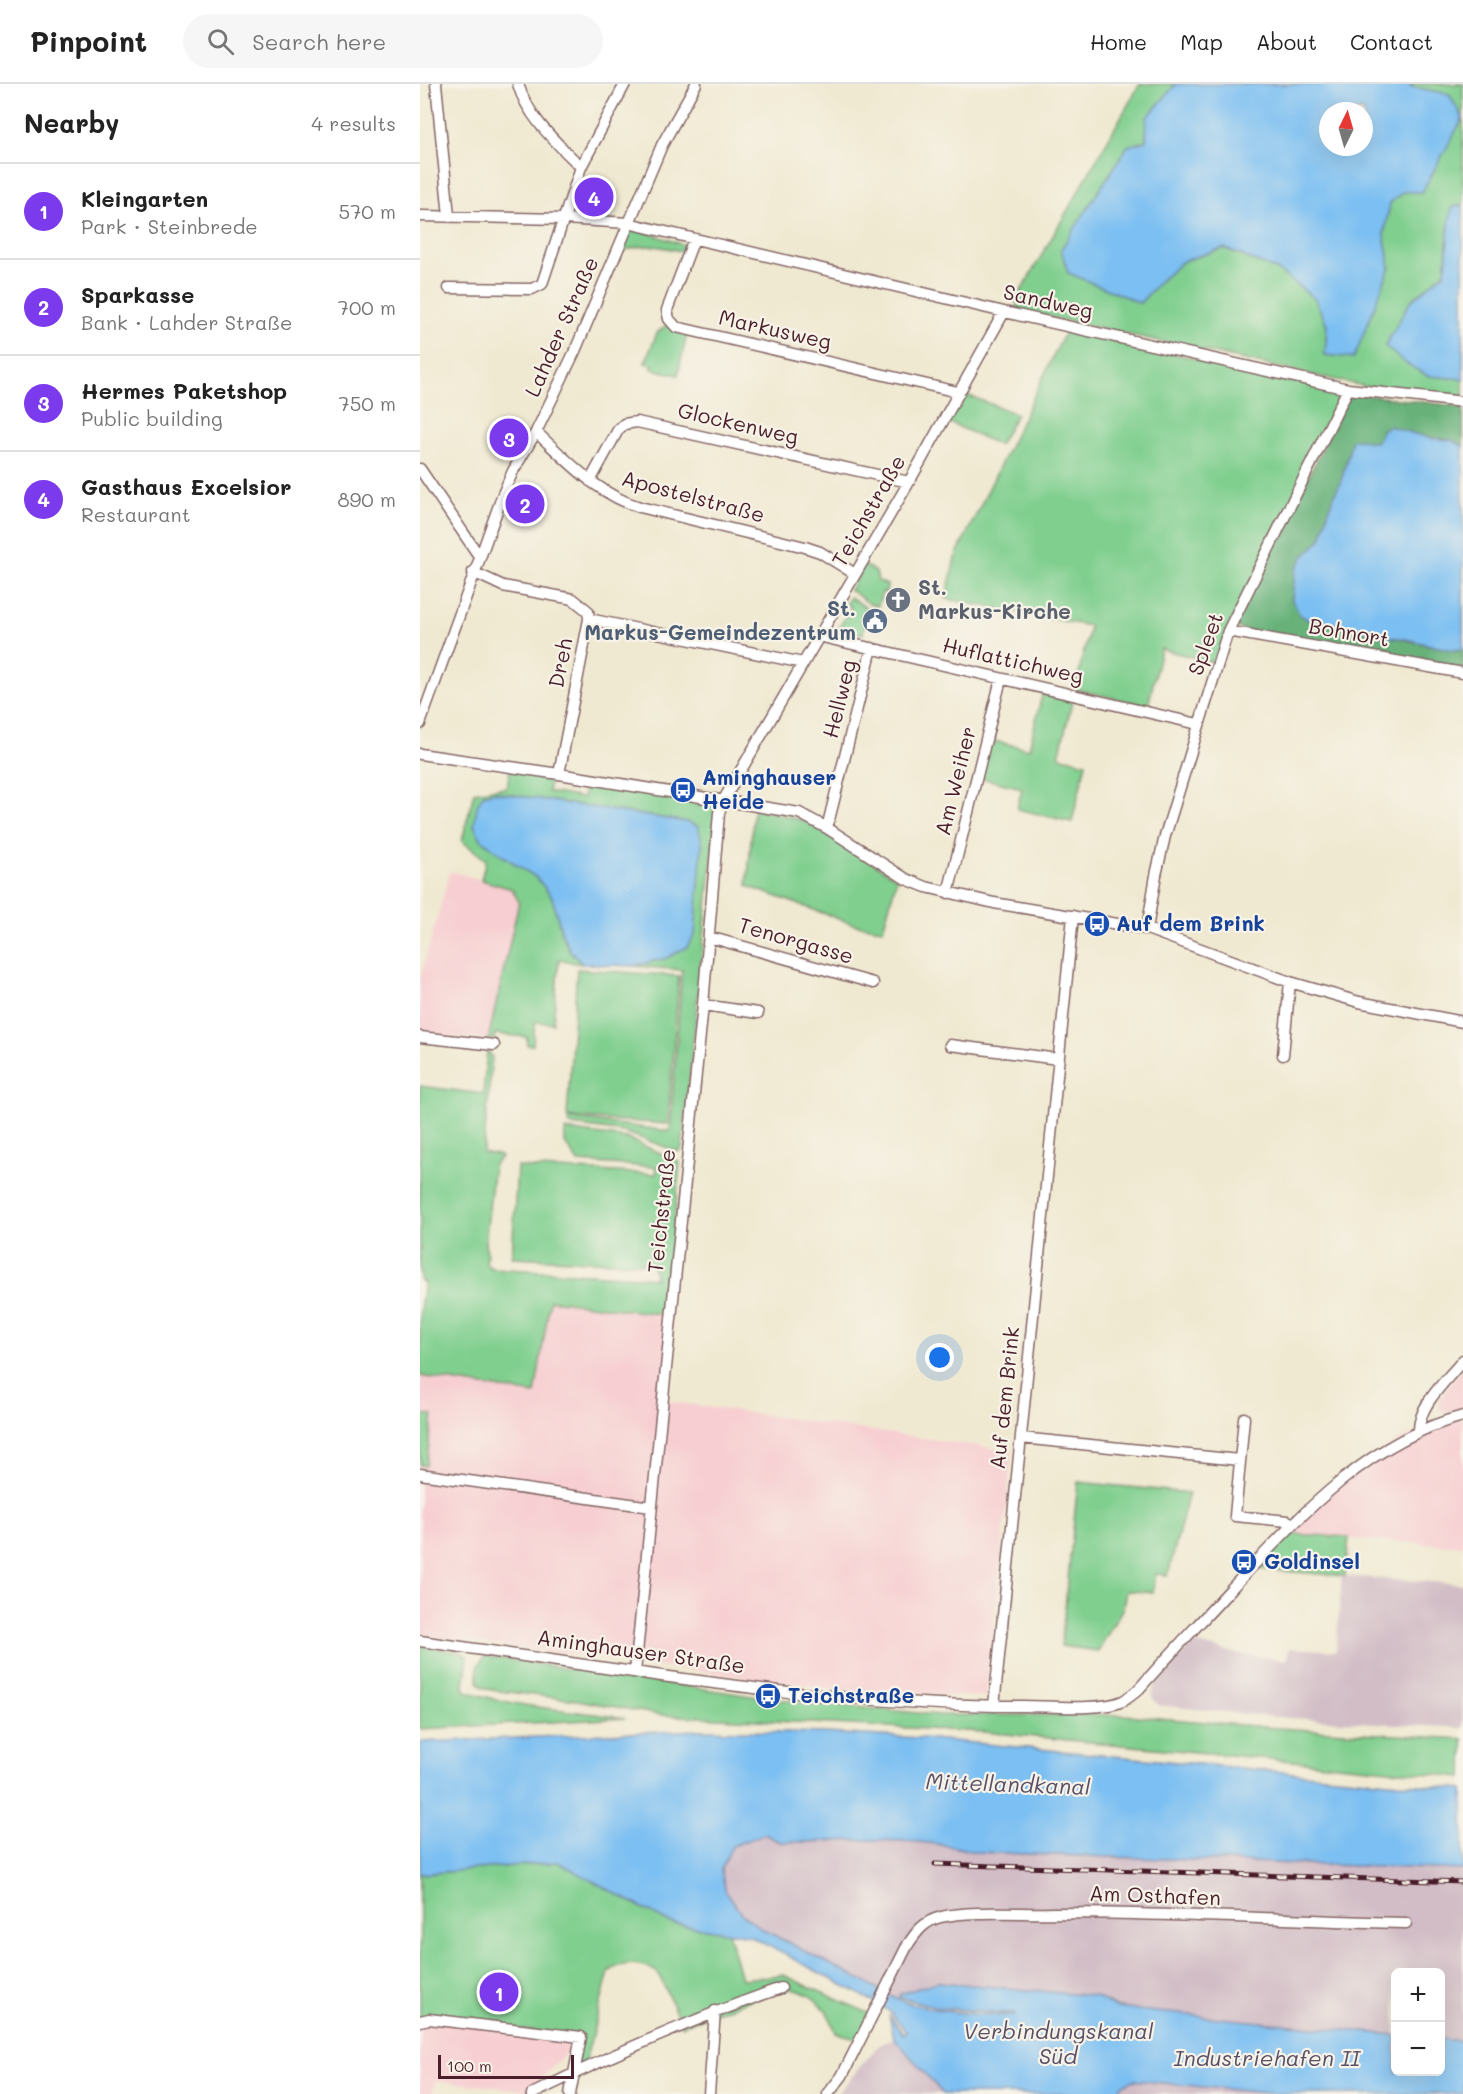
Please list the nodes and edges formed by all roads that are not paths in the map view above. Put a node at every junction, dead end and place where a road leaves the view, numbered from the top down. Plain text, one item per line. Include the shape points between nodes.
1 (436, 84) edge
2 (518, 84) edge
3 (696, 84) edge
4 (622, 85) edge
5 (581, 167) junction
6 (420, 216) edge
7 (449, 216) junction
8 (564, 219) junction
9 (628, 224) junction
10 (694, 239) junction
11 (449, 288) dead end
12 (1004, 312) junction
13 (1348, 389) junction
14 (958, 392) junction
15 (1463, 402) edge
16 (536, 432) junction
17 (420, 469) edge
18 (590, 481) junction
19 (909, 482) junction
20 (479, 556) junction
21 (473, 572) junction
22 (855, 573) junction
23 (589, 620) junction
24 (1228, 631) junction
25 (818, 636) junction
26 (872, 648) junction
27 (803, 663) junction
28 (1463, 673) edge
29 (1001, 679) junction
30 (420, 724) edge
31 (1198, 724) junction
32 (420, 754) edge
33 (559, 774) junction
34 (723, 801) junction
35 (827, 828) junction
36 (948, 893) junction
37 (1073, 916) junction
38 (1147, 929) junction
39 (709, 937) junction
40 (1290, 982) junction
41 (873, 983) dead end
42 (703, 1005) junction
43 (758, 1013) dead end
44 (1463, 1022) edge
45 (420, 1037) edge
46 (494, 1044) dead end
47 (950, 1046) dead end
48 (1283, 1056) dead end
49 (1058, 1059) junction
50 (1463, 1360) edge
51 (1463, 1416) edge
52 (1244, 1418) dead end
53 (1419, 1431) junction
54 (1021, 1438) junction
55 (1239, 1460) junction
56 (420, 1474) edge
57 (651, 1507) junction
58 (1293, 1524) junction
59 (420, 1641) edge
60 (635, 1672) junction
61 (994, 1706) junction
62 (1406, 1923) dead end
63 (782, 1988) dead end
64 (715, 2012) junction
65 (420, 2021) edge
66 (574, 2073) junction
67 (532, 2094) edge
68 (570, 2094) edge
69 (709, 2094) edge
70 (828, 2094) edge

1 - 7 street
2 - 5 street via 523,101 537,121
3 - 9 street, Lahder Straße via 662,145
4 - 5 street
5 - 8 street
6 - 7 street, Sandweg
7 - 8 street, Sandweg
8 - 9 street, Sandweg
8 - 11 street via 545,279 538,287
9 - 10 street, Sandweg
9 - 16 street, Lahder Straße
10 - 12 street, Sandweg
10 - 14 street, Markusweg via 666,310 676,327
12 - 13 street, Sandweg
12 - 14 street, Teichstraße
13 - 15 street, Sandweg
13 - 24 street, Spleet
14 - 19 street, Teichstraße
16 - 18 street, Apostelstraße
16 - 20 street, Lahder Straße via 502,494
17 - 20 street
18 - 19 street, Glockenweg via 618,430 624,424 637,422
18 - 22 street, Apostelstraße via 628,504 805,547
19 - 22 street, Teichstraße
20 - 21 street, Lahder Straße
21 - 23 street, Dreh via 503,586 573,598 588,611
21 - 30 street, Lahder Straße
22 - 25 street, Teichstraße
23 - 27 street
23 - 33 street, Dreh
24 - 28 street, Bohnort
24 - 31 street, Spleet
25 - 26 street, Huflattichweg
25 - 27 street, Teichstraße
26 - 29 street, Huflattichweg
26 - 35 street, Hellweg
27 - 34 street, Teichstraße
29 - 31 street, Huflattichweg
29 - 36 street, Am Weiher
31 - 38 street, Spleet via 1165,836
32 - 33 street
33 - 34 street
34 - 35 street via 799,813
34 - 39 street, Teichstraße
35 - 36 street via 906,879
36 - 37 street
37 - 38 street
37 - 49 street, Auf dem Brink
38 - 40 street
39 - 41 street, Tenorgasse
39 - 42 street, Teichstraße
40 - 44 street via 1359,1002
40 - 48 street
42 - 43 street
42 - 57 street, Teichstraße
45 - 46 street
47 - 49 street
49 - 54 street, Auf dem Brink
50 - 53 street via 1423,1409
51 - 53 street, Aminghauser Straße
52 - 55 street
53 - 58 street, Aminghauser Straße via 1360,1466
54 - 55 street
54 - 61 street, Auf dem Brink
55 - 58 street via 1235,1516
56 - 57 street
57 - 60 street, Teichstraße
58 - 61 street, Aminghauser Straße via 1126,1699 1103,1705
59 - 60 street, Aminghauser Straße
60 - 61 street, Aminghauser Straße via 842,1699
62 - 70 street, Am Osthafen via 1081,1913 940,1917 928,1922 912,1939 842,2076
63 - 64 street
64 - 66 street
64 - 69 street
65 - 66 street via 581,2037
66 - 67 street
66 - 68 street

